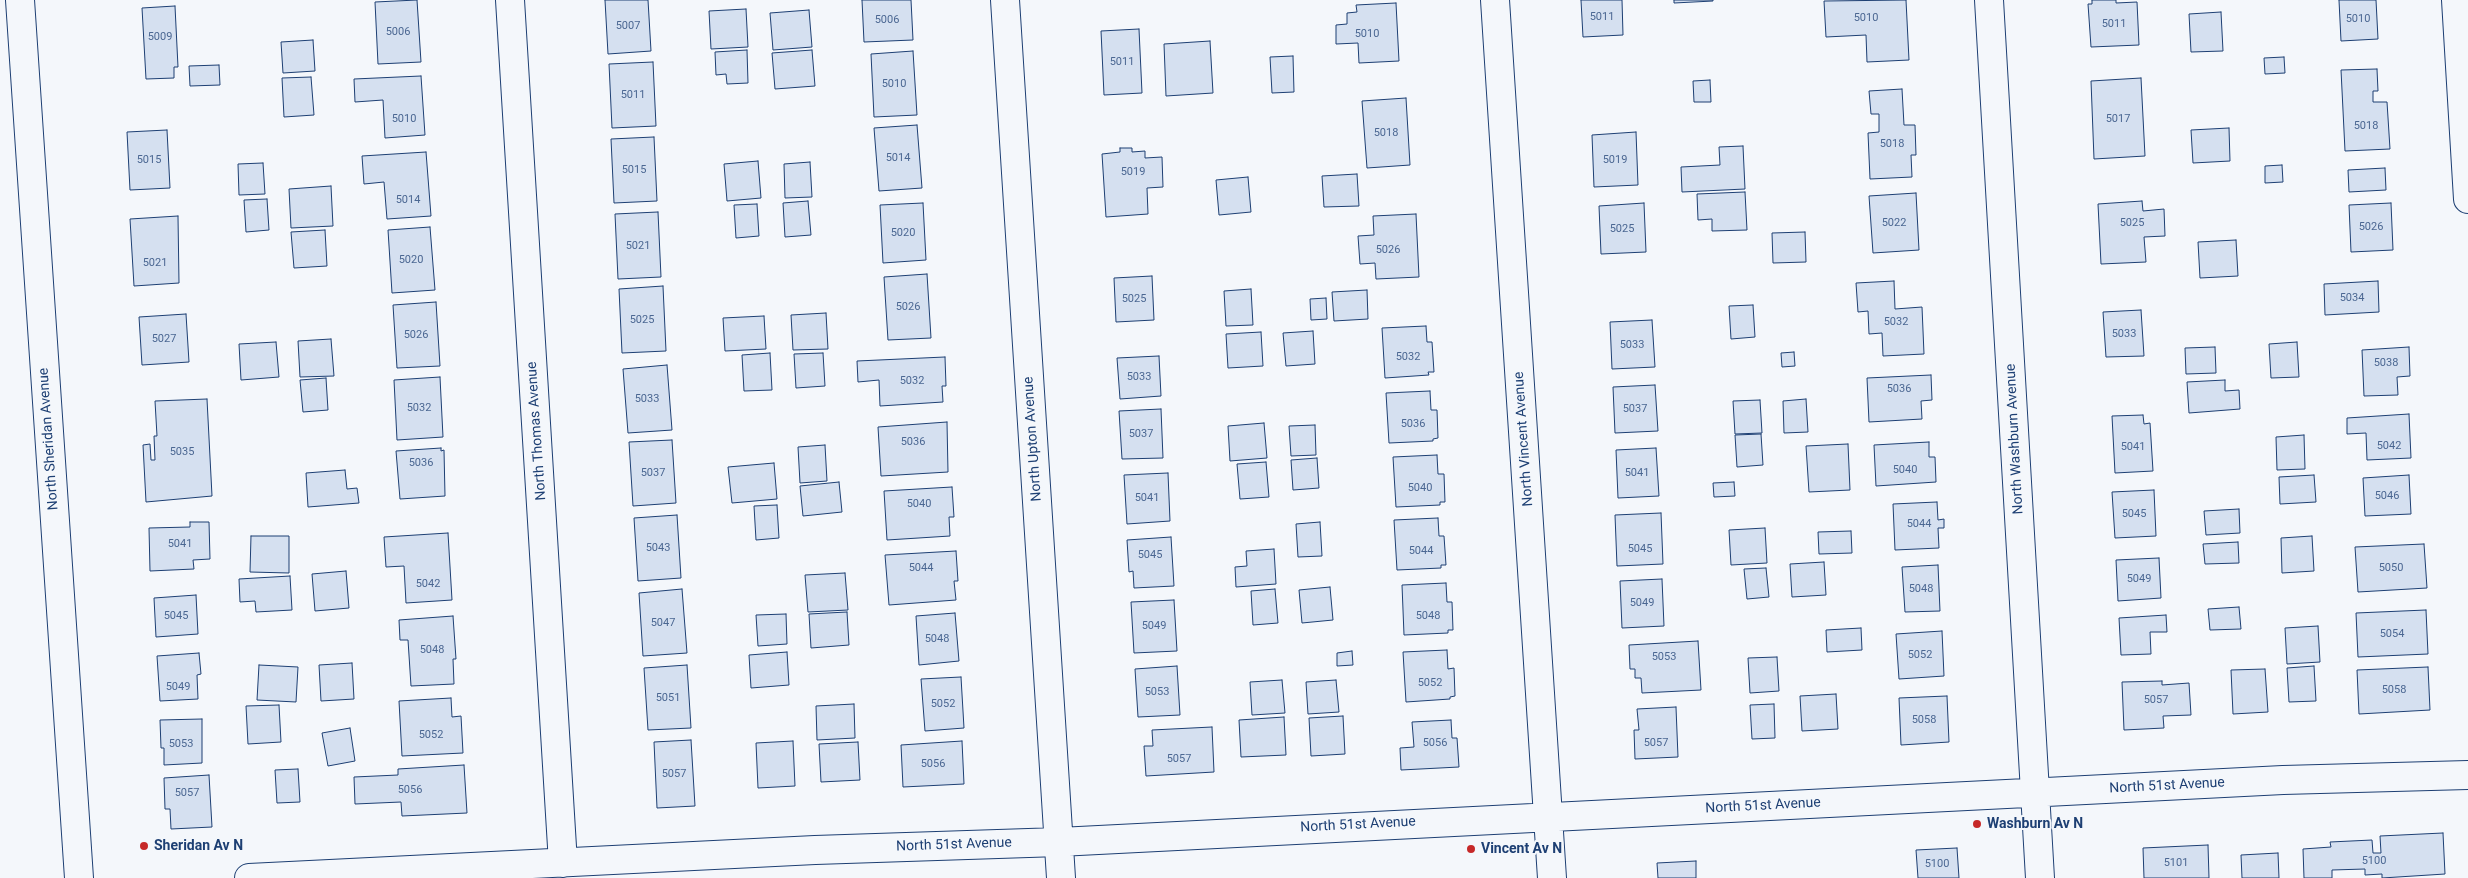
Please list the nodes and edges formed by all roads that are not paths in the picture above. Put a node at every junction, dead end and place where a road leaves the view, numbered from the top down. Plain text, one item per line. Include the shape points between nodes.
1 (20, 0) edge
2 (510, 0) edge
3 (1005, 0) edge
4 (1495, 0) edge
5 (1989, 0) edge
6 (2456, 0) edge
7 (2468, 199) edge
8 (2468, 775) edge
9 (2035, 794) junction
10 (1549, 817) junction
11 (1059, 842) junction
12 (563, 863) junction
13 (79, 878) edge
14 (249, 878) edge
15 (1061, 878) edge
16 (1552, 878) edge
17 (2040, 878) edge

1 - 13 street, North Sheridan Avenue
2 - 12 street, North Thomas Avenue
3 - 11 street, North Upton Avenue
4 - 10 street, North Vincent Avenue
5 - 9 street, North Washburn Avenue
6 - 7 street
8 - 9 street, North 51st Avenue via 2283,780
9 - 10 street, North 51st Avenue
9 - 17 street, North Washburn Avenue
10 - 11 street, North 51st Avenue
10 - 16 street, North Vincent Avenue
11 - 12 street, North 51st Avenue
11 - 15 street, North Upton Avenue
12 - 14 street, North 51st Avenue

